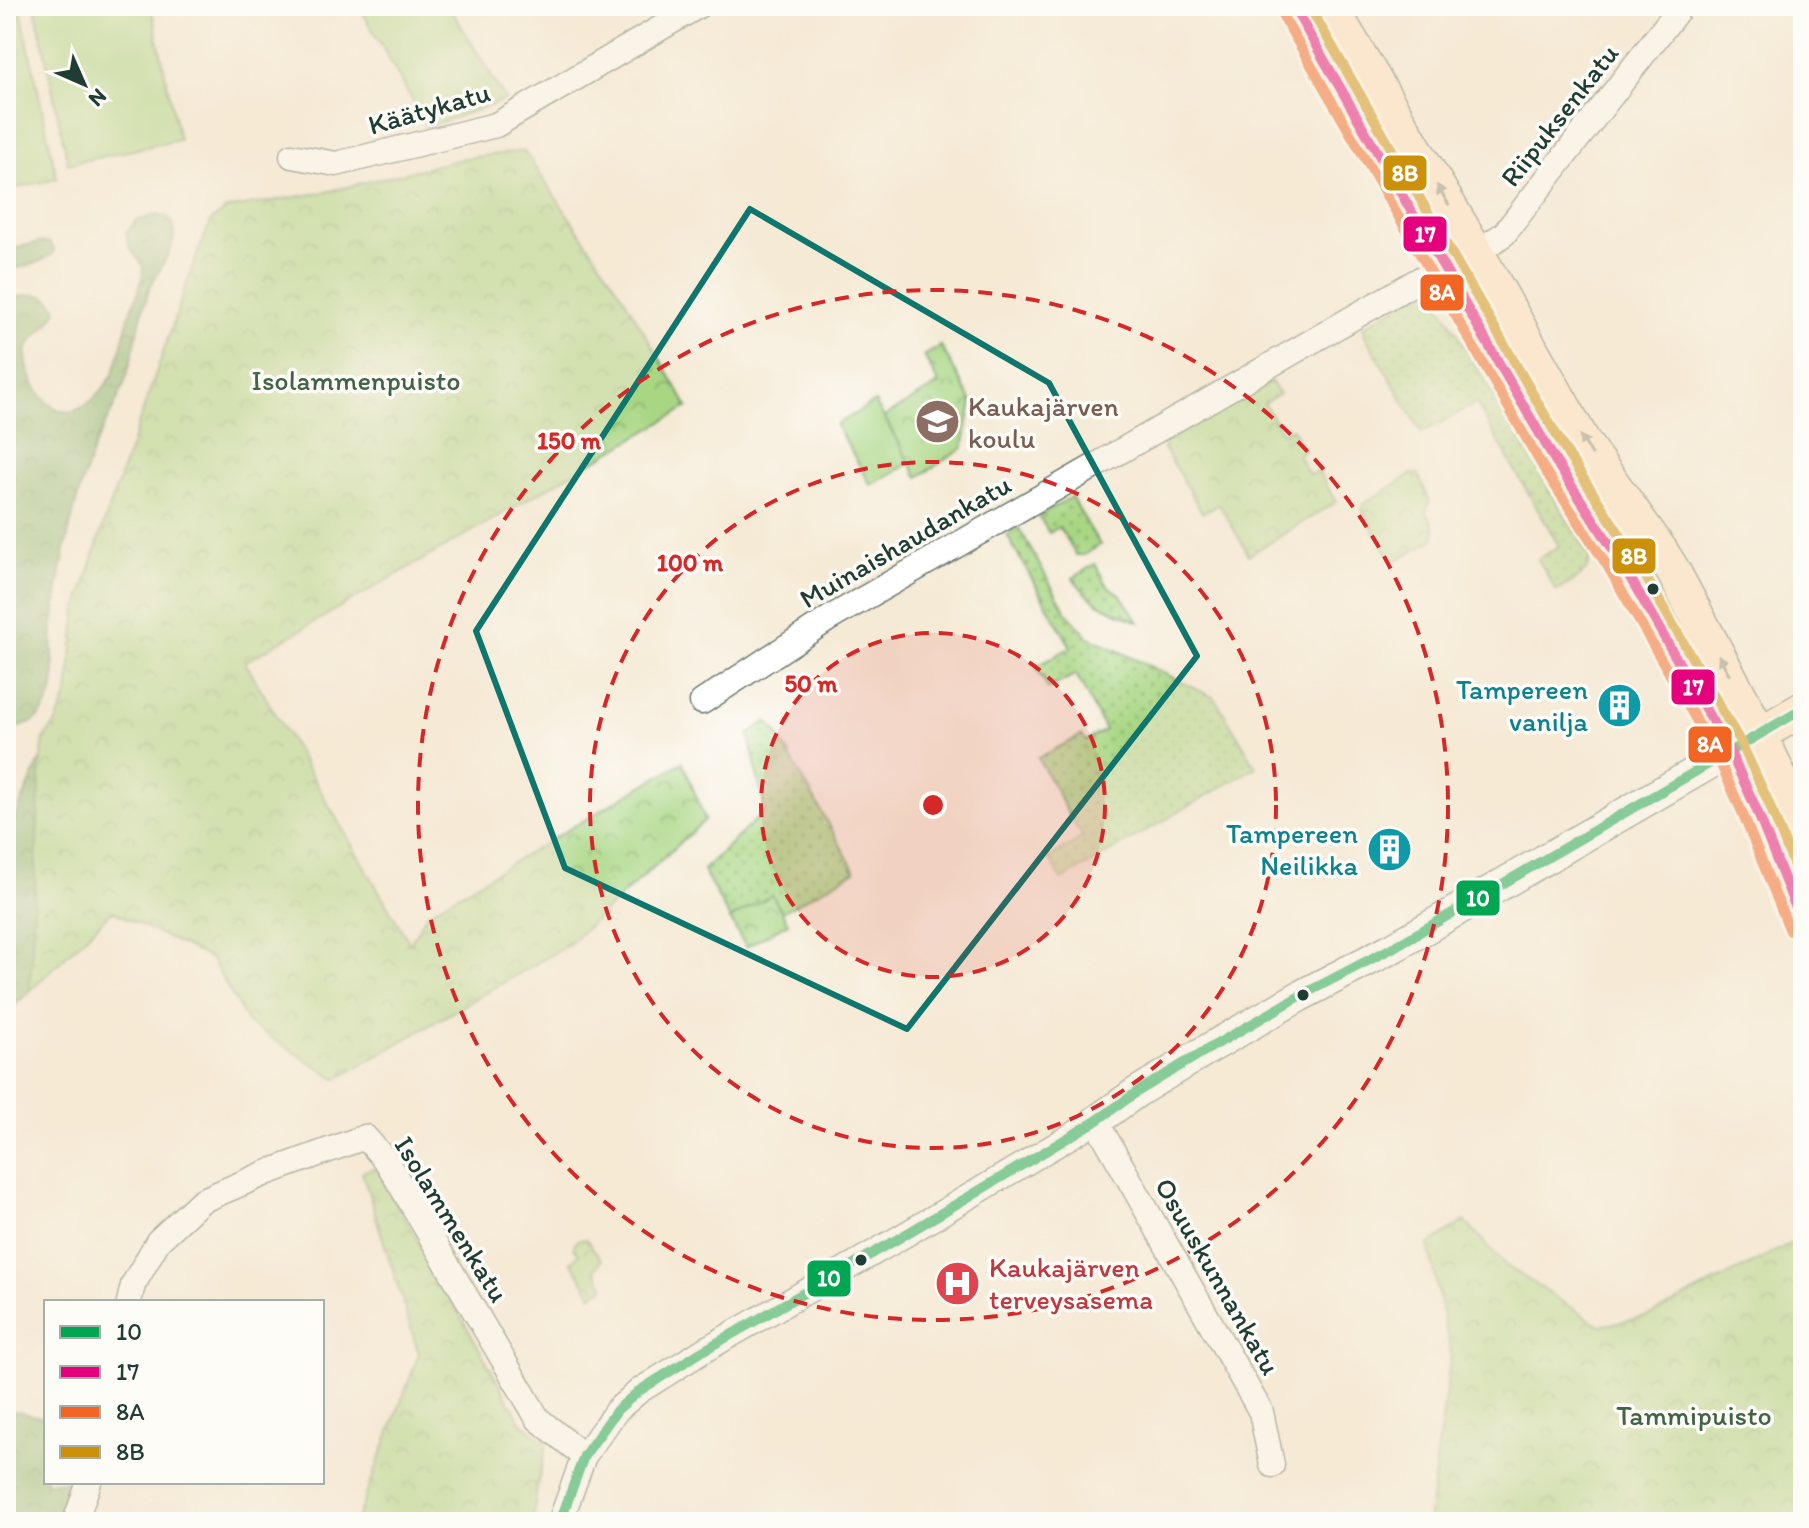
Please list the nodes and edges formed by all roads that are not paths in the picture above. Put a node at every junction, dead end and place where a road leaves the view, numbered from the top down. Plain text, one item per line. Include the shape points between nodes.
1 (698, 6) edge
2 (1293, 6) edge
3 (1330, 6) edge
4 (1681, 6) edge
5 (292, 156) dead end
6 (1476, 251) junction
7 (1444, 268) junction
8 (702, 702) dead end
9 (1803, 709) edge
10 (1760, 734) junction
11 (1730, 752) junction
12 (1803, 830) edge
13 (1803, 926) edge
14 (1096, 1121) junction
15 (129, 1300) edge
16 (584, 1456) junction
17 (1272, 1465) dead end
18 (88, 1484) edge
19 (75, 1522) edge
20 (560, 1522) edge

1 - 5 street, Käätykatu via 496,125 336,164
2 - 7 main road
6 -> 3 main road
4 - 6 street, Riipuksenkatu via 1504,234
6 - 7 street, Muinaishaudankatu
10 -> 6 main road via 1673,571 1585,445
7 - 8 street, Muinaishaudankatu via 830,618
7 - 11 main road
9 - 10 main road
10 - 11 main road
10 - 12 main road
11 - 13 main road
11 - 14 street via 1203,1052
14 - 16 street via 639,1391 617,1410
14 - 17 street, Osuuskunnankatu via 1261,1412
15 - 16 street, Isolammenkatu via 158,1241 201,1201 365,1137 387,1162 538,1419
16 - 20 street
18 - 19 street

